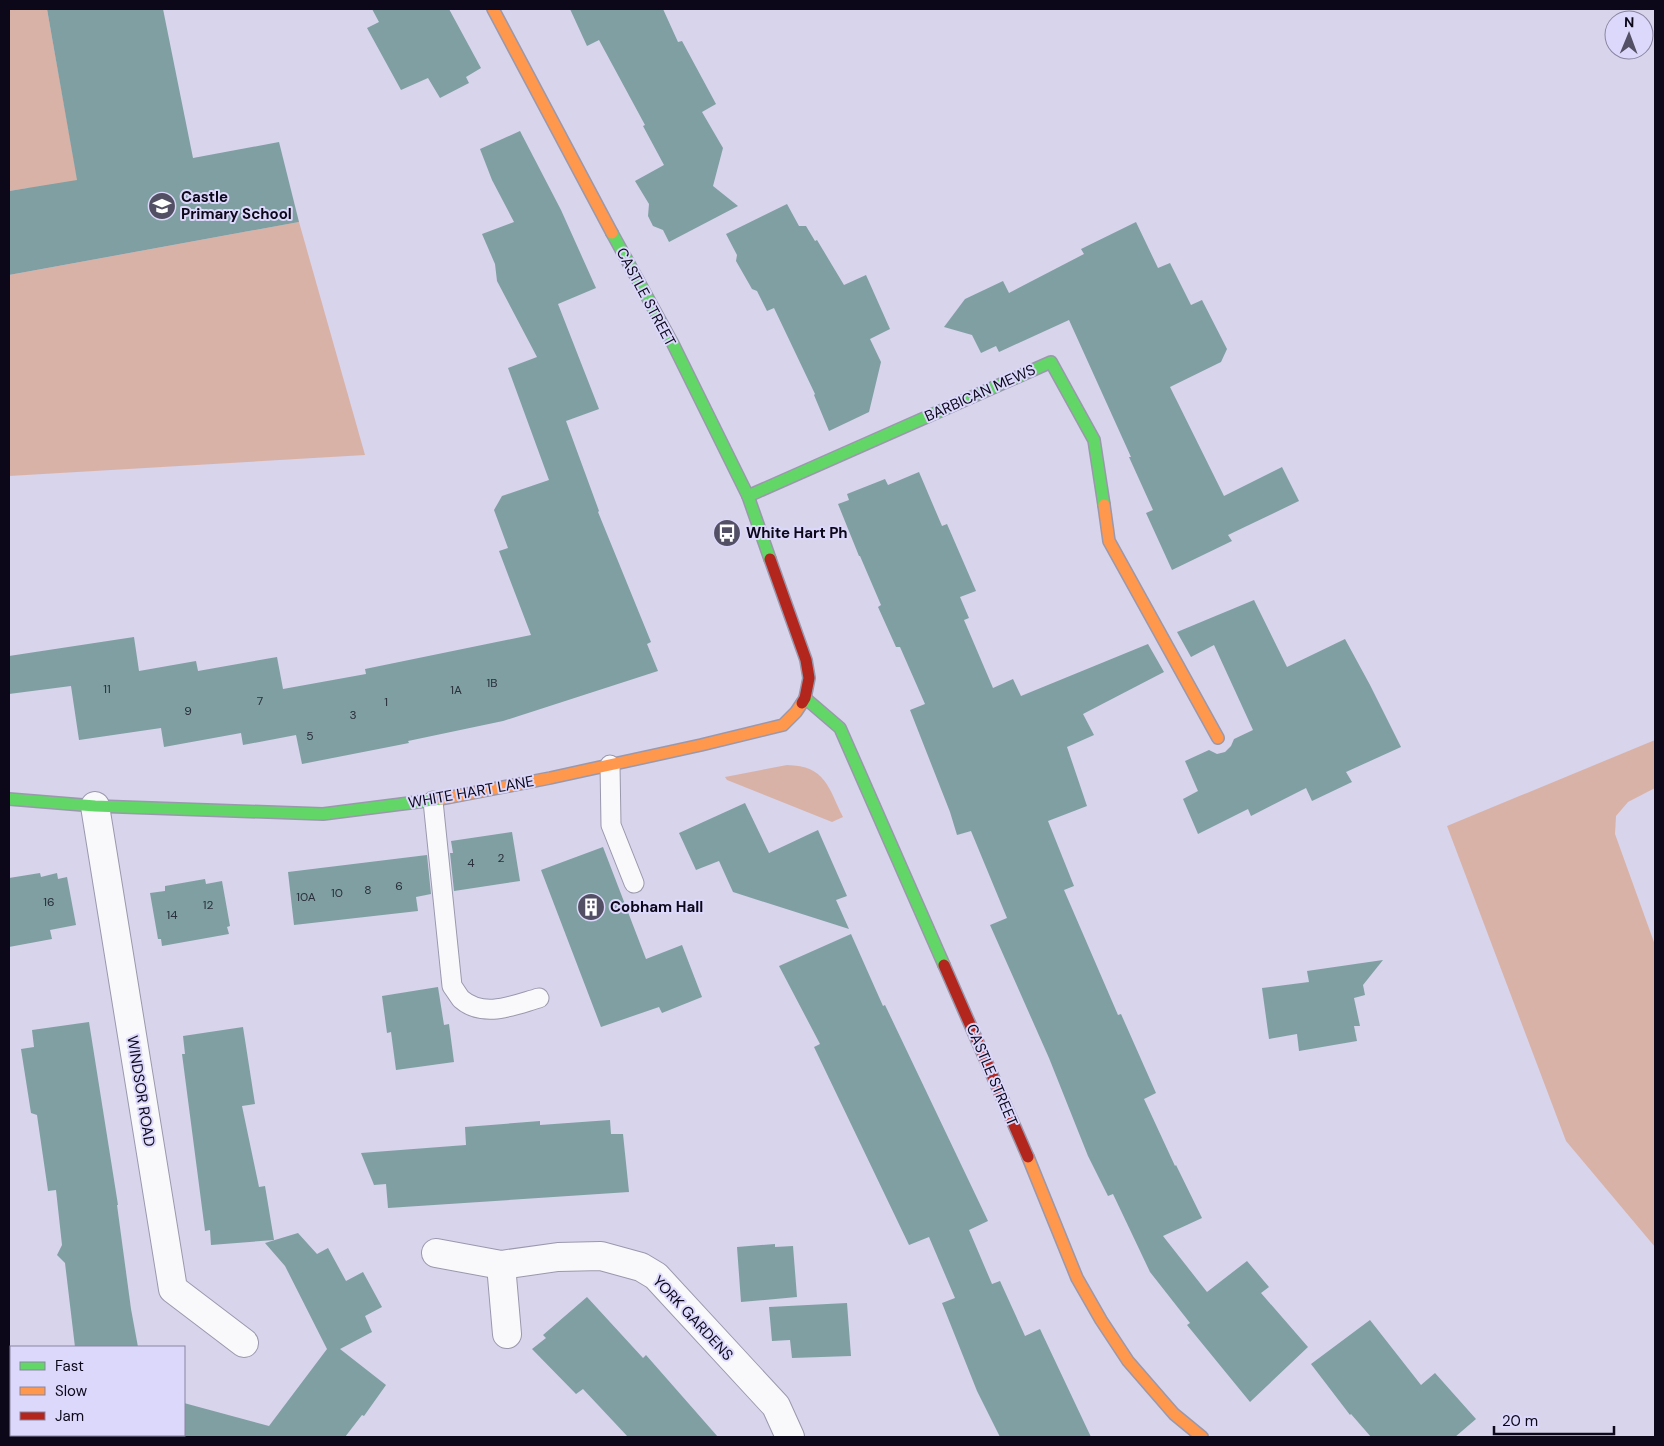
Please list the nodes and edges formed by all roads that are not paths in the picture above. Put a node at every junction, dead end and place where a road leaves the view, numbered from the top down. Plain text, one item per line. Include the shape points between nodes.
1 (493, 9) edge
2 (748, 496) junction
3 (782, 592) joint
4 (805, 698) junction
5 (1218, 738) dead end
6 (610, 765) junction
7 (9, 799) edge
8 (433, 801) junction
9 (95, 806) junction
10 (634, 882) dead end
11 (539, 998) dead end
12 (436, 1253) dead end
13 (501, 1265) junction
14 (507, 1334) dead end
15 (244, 1343) dead end
16 (790, 1437) edge
17 (1202, 1437) edge

1 - 2 street, CASTLE STREET via 673,344
2 - 3 street, CASTLE STREET
2 - 5 street, BARBICAN MEWS via 1051,362 1094,440 1109,541
3 - 4 street, WHITE HART LANE via 806,660 809,678
4 - 6 street, WHITE HART LANE via 783,725
4 - 17 street, CASTLE STREET via 840,728 1042,1190 1077,1278 1128,1361 1174,1414
6 - 8 street, WHITE HART LANE
6 - 10 lane via 611,825
7 - 9 street, WHITE HART LANE
8 - 9 street, WHITE HART LANE via 323,814
8 - 11 lane via 452,986 461,998 478,1008 492,1010
9 - 15 street, WINDSOR ROAD via 173,1289
12 - 13 street, YORK GARDENS
13 - 14 street
13 - 16 street, YORK GARDENS via 558,1257 601,1256 641,1267 656,1276 776,1406

